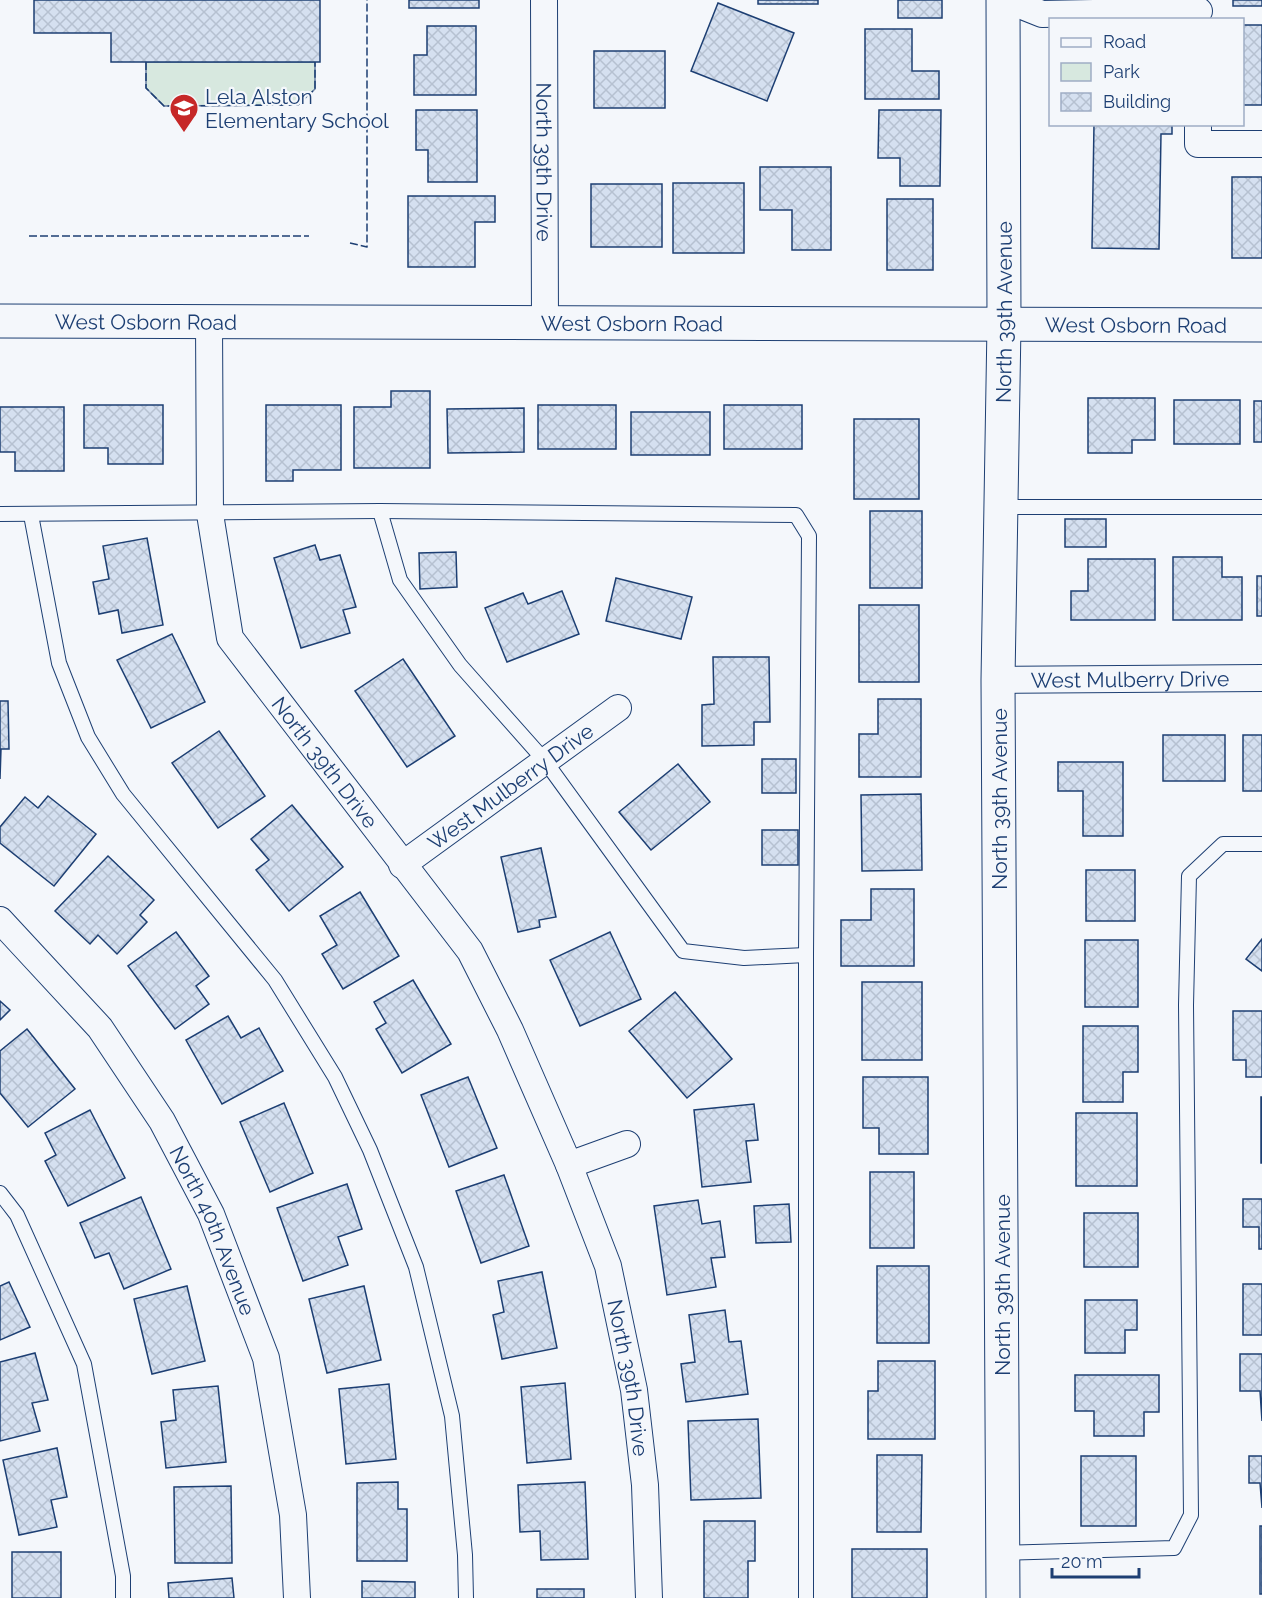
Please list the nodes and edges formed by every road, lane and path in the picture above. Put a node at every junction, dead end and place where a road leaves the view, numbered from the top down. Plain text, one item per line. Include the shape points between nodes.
1 (544, 0) edge
2 (1005, 0) edge
3 (1199, 10) edge
4 (1198, 134) edge
5 (1262, 144) edge
6 (0, 321) edge
7 (209, 322) junction
8 (545, 323) junction
9 (1005, 325) junction
10 (1262, 326) edge
11 (999, 507) junction
12 (1262, 507) edge
13 (380, 511) junction
14 (0, 514) edge
15 (210, 514) junction
16 (31, 515) junction
17 (1262, 678) edge
18 (998, 680) junction
19 (618, 708) dead end
20 (545, 761) junction
21 (1262, 844) edge
22 (402, 865) junction
23 (0, 920) edge
24 (806, 955) junction
25 (627, 1144) dead end
26 (569, 1165) junction
27 (0, 1193) edge
28 (1003, 1553) junction
29 (123, 1598) edge
30 (297, 1598) edge
31 (466, 1598) edge
32 (649, 1598) edge
33 (806, 1598) edge
34 (1003, 1598) edge

1 - 8 street, North 39th Drive
2 - 3 street via 1042,14
2 - 9 street, North 39th Avenue
4 - 5 street
6 - 7 street, West Osborn Road
7 - 8 street, West Osborn Road
7 - 15 street, North 39th Drive
8 - 9 street, West Osborn Road
9 - 10 street, West Osborn Road
9 - 11 street, North 39th Avenue
11 - 12 lane
11 - 18 street, North 39th Avenue
13 - 15 lane
13 - 20 lane via 400,580 459,665
13 - 24 lane via 796,515 809,536
14 - 16 lane
15 - 16 lane
15 - 22 street, North 39th Drive via 230,638
16 - 31 lane via 59,663 88,737 123,794 275,980 335,1077 370,1150 416,1267 452,1416
17 - 18 street, West Mulberry Drive
18 - 28 street, North 39th Avenue
19 - 20 street, West Mulberry Drive
20 - 22 street, West Mulberry Drive
20 - 24 lane via 683,951 744,958
21 - 28 lane via 1223,844 1189,876 1186,1005 1191,1515 1173,1548
22 - 26 street, North 39th Drive via 470,951 510,1030
23 - 30 street, North 40th Avenue via 100,1028 162,1121 211,1214 266,1358 293,1515
24 - 33 lane
25 - 26 street
26 - 32 street, North 39th Drive via 608,1266 634,1390 645,1485
27 - 29 lane via 17,1215 84,1364 123,1576
28 - 34 street, North 39th Avenue

